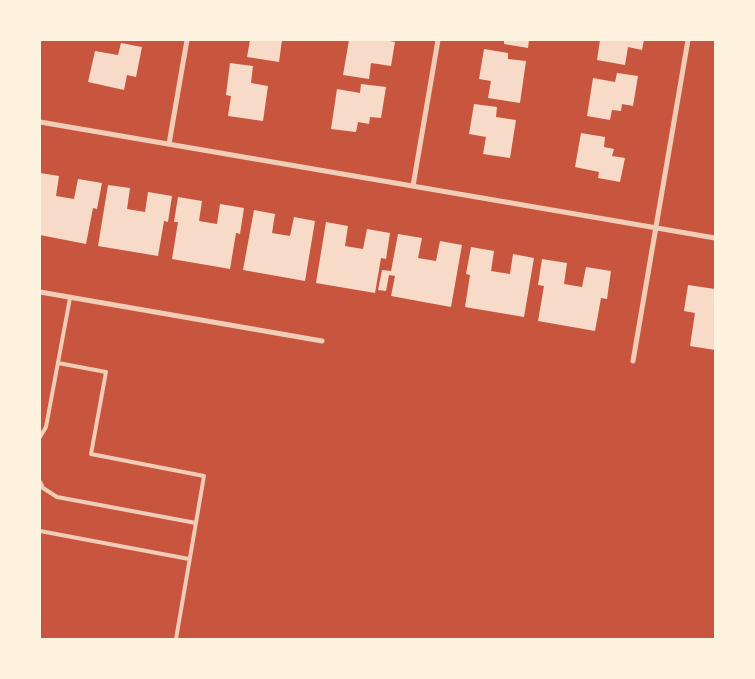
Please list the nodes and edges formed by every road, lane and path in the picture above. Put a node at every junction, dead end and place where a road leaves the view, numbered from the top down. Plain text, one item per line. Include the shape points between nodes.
1 (187, 40) edge
2 (438, 40) edge
3 (688, 40) edge
4 (40, 122) edge
5 (169, 144) junction
6 (413, 186) junction
7 (656, 228) junction
8 (715, 238) edge
9 (40, 292) edge
10 (70, 298) junction
11 (322, 341) dead end
12 (633, 361) dead end
13 (58, 363) junction
14 (40, 437) edge
15 (40, 482) edge
16 (196, 523) junction
17 (40, 531) edge
18 (189, 559) junction
19 (176, 639) edge

1 - 5 street
2 - 6 street
3 - 7 street
4 - 5 street
5 - 6 street
6 - 7 street
7 - 8 street
7 - 12 street
9 - 10 street
10 - 11 street
10 - 13 lane
13 - 14 lane via 46,427
13 - 16 lane via 106,372 91,454 204,476
15 - 16 lane via 43,488 57,497
16 - 18 lane
17 - 18 lane
18 - 19 lane

